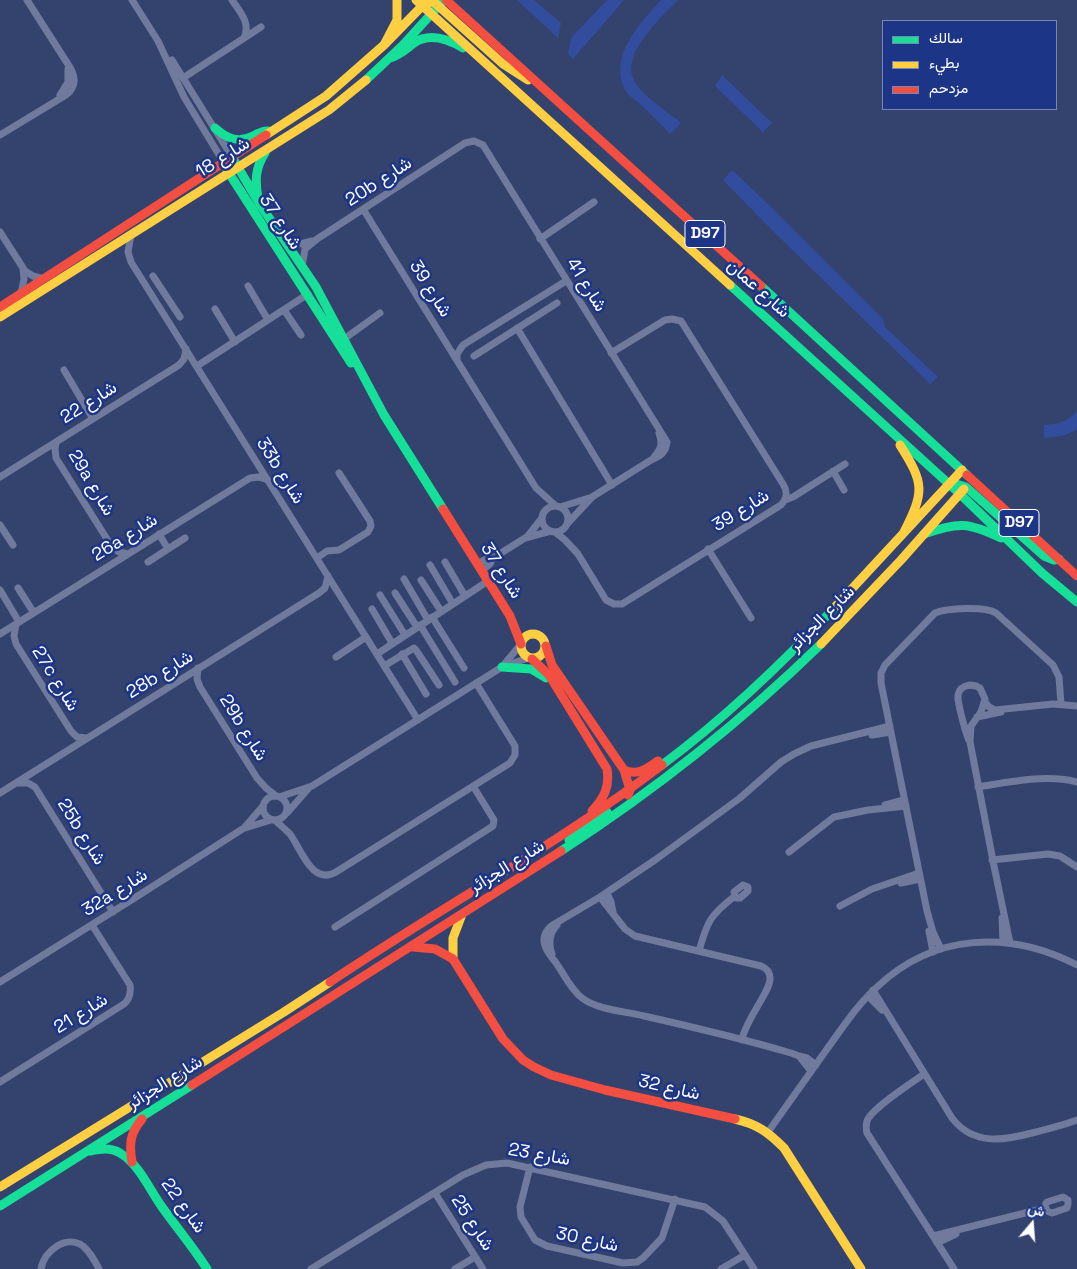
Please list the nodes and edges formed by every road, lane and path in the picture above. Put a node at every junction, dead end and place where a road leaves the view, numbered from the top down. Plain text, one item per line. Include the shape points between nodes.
1 (26, 0) edge
2 (132, 0) edge
3 (232, 0) edge
4 (397, 0) edge
5 (422, 2) edge
6 (443, 2) edge
7 (432, 14) junction
8 (246, 23) junction
9 (244, 38) junction
10 (158, 41) junction
11 (384, 45) junction
12 (474, 53) junction
13 (390, 58) junction
14 (183, 78) junction
15 (215, 128) junction
16 (271, 132) junction
17 (0, 134) edge
18 (267, 149) junction
19 (457, 149) joint
20 (232, 157) junction
21 (224, 163) junction
22 (238, 168) junction
23 (230, 173) junction
24 (594, 202) dead end
25 (259, 203) junction
26 (363, 210) junction
27 (0, 232) edge
28 (131, 235) junction
29 (282, 237) junction
30 (317, 239) junction
31 (540, 239) junction
32 (302, 267) junction
33 (23, 268) junction
34 (153, 276) dead end
35 (44, 279) junction
36 (566, 281) junction
37 (248, 286) dead end
38 (547, 293) junction
39 (21, 294) junction
40 (308, 294) junction
41 (167, 297) junction
42 (157, 303) junction
43 (0, 308) edge
44 (216, 309) dead end
45 (284, 310) junction
46 (380, 313) dead end
47 (0, 317) edge
48 (180, 317) dead end
49 (268, 320) junction
50 (502, 320) junction
51 (517, 328) junction
52 (509, 334) junction
53 (301, 335) dead end
54 (344, 339) junction
55 (235, 342) junction
56 (186, 349) junction
57 (611, 353) junction
58 (474, 356) dead end
59 (457, 360) junction
60 (197, 366) junction
61 (64, 370) dead end
62 (869, 412) junction
63 (384, 415) junction
64 (93, 419) junction
65 (893, 433) junction
66 (56, 442) junction
67 (845, 464) dead end
68 (833, 471) junction
69 (339, 473) dead end
70 (0, 477) edge
71 (268, 480) junction
72 (952, 482) junction
73 (966, 482) junction
74 (612, 485) junction
75 (786, 488) junction
76 (844, 490) dead end
77 (800, 492) junction
78 (592, 497) junction
79 (785, 500) junction
80 (558, 507) junction
81 (542, 518) junction
82 (567, 524) junction
83 (0, 525) edge
84 (553, 532) junction
85 (904, 532) junction
86 (159, 534) junction
87 (924, 534) junction
88 (185, 538) dead end
89 (525, 538) junction
90 (1011, 543) junction
91 (12, 545) dead end
92 (168, 548) junction
93 (708, 549) junction
94 (128, 554) junction
95 (317, 558) junction
96 (148, 562) dead end
97 (445, 562) dead end
98 (430, 565) dead end
99 (479, 567) junction
100 (328, 576) junction
101 (1077, 576) edge
102 (404, 579) dead end
103 (421, 580) dead end
104 (488, 581) junction
105 (18, 588) dead end
106 (0, 590) edge
107 (395, 593) dead end
108 (380, 595) dead end
109 (465, 596) junction
110 (1077, 602) edge
111 (452, 604) junction
112 (8, 605) junction
113 (372, 609) dead end
114 (0, 610) edge
115 (441, 611) junction
116 (34, 613) junction
117 (510, 616) junction
118 (430, 618) junction
119 (751, 618) dead end
120 (18, 623) junction
121 (418, 626) junction
122 (0, 634) edge
123 (531, 634) junction
124 (405, 635) junction
125 (366, 636) junction
126 (392, 643) junction
127 (521, 644) junction
128 (546, 646) junction
129 (377, 654) junction
130 (402, 654) junction
131 (336, 658) dead end
132 (530, 658) junction
133 (384, 666) junction
134 (502, 667) junction
135 (198, 668) junction
136 (464, 668) dead end
137 (455, 682) dead end
138 (476, 683) junction
139 (439, 685) dead end
140 (559, 691) junction
141 (426, 694) dead end
142 (985, 702) junction
143 (1061, 704) junction
144 (1077, 706) edge
145 (1006, 710) junction
146 (977, 717) junction
147 (418, 720) junction
148 (890, 729) junction
149 (87, 738) junction
150 (970, 742) junction
151 (675, 756) junction
152 (624, 770) junction
153 (1077, 782) edge
154 (15, 784) junction
155 (312, 786) junction
156 (473, 786) junction
157 (630, 790) junction
158 (979, 790) junction
159 (0, 793) edge
160 (278, 796) junction
161 (905, 803) junction
162 (263, 806) junction
163 (286, 814) junction
164 (273, 820) junction
165 (578, 824) junction
166 (244, 828) junction
167 (789, 852) dead end
168 (993, 863) junction
169 (1077, 867) edge
170 (920, 876) junction
171 (603, 895) junction
172 (735, 896) dead end
173 (486, 899) junction
174 (840, 906) dead end
175 (113, 912) junction
176 (464, 913) junction
177 (92, 925) junction
178 (335, 927) dead end
179 (1007, 942) junction
180 (410, 948) junction
181 (937, 951) junction
182 (698, 952) junction
183 (453, 960) junction
184 (1077, 965) edge
185 (0, 982) edge
186 (874, 990) junction
187 (868, 996) junction
188 (892, 1022) junction
189 (742, 1040) junction
190 (813, 1068) junction
191 (924, 1074) junction
192 (0, 1082) edge
193 (147, 1113) junction
194 (1077, 1120) edge
195 (768, 1132) junction
196 (80, 1154) junction
197 (132, 1162) junction
198 (530, 1167) junction
199 (0, 1187) edge
200 (435, 1193) junction
201 (674, 1199) junction
202 (0, 1206) edge
203 (1045, 1208) dead end
204 (935, 1240) junction
205 (745, 1255) junction
206 (475, 1256) junction
207 (327, 1260) junction
208 (41, 1269) edge
209 (99, 1269) edge
210 (207, 1269) edge
211 (311, 1269) edge
212 (317, 1269) edge
213 (455, 1269) edge
214 (483, 1269) edge
215 (721, 1269) edge
216 (754, 1269) edge
217 (861, 1269) edge
218 (954, 1269) edge

1 - 17 street via 65,62 68,82 55,100
2 - 10 street, شارع 37
3 - 8 street
4 - 11 main road via 397,20
5 - 6 main road
5 - 7 main road, شارع عمان / D97
5 - 11 main road, شارع 18
6 - 7 main road, شارع 18
6 - 73 main road, شارع عمان / D97 via 539,84 750,275
7 - 12 main road, شارع عمان / D97
7 - 13 main road, شارع 18
8 - 9 street
8 - 9 street via 261,27
9 - 14 street
10 - 14 street, شارع 37
10 - 21 street, شارع 37 via 184,97
11 - 16 main road, شارع 18 via 334,90
12 - 13 main road via 450,40 431,37 417,41 406,51
12 - 62 main road, شارع عمان / D97
13 - 18 main road, شارع 18 via 334,106
14 - 15 street, شارع 37
15 - 16 main road via 238,141 263,131
15 - 20 street, شارع 37
16 - 20 main road, شارع 18
18 - 22 main road, شارع 18
18 - 25 main road via 255,172
19 - 26 street, 20b شارع
19 - 31 street, شارع 41 via 470,145 481,148
20 - 21 main road, شارع 18
20 - 22 main road, شارع 37
21 - 23 main road, شارع 37
21 - 35 main road, شارع 18
22 - 23 main road, شارع 18
22 - 25 main road, شارع 37
23 - 28 main road, شارع 18
23 - 40 main road, شارع 37
24 - 31 street
25 - 29 main road, شارع 37
26 - 30 street, 20b شارع
26 - 59 street, شارع 39
27 - 33 street
28 - 42 street, 33b شارع via 129,259
28 - 47 main road, شارع 18
29 - 30 street, 20b شارع via 300,244
29 - 32 main road, شارع 37
30 - 32 street, 20b شارع via 305,250
31 - 36 street, شارع 41
32 - 54 main road, شارع 37
33 - 35 street via 32,276
33 - 39 street
34 - 41 street
35 - 39 main road, شارع 18
36 - 38 street
36 - 57 street, شارع 41
37 - 49 street
38 - 50 street
38 - 51 street via 555,304
39 - 43 main road, شارع 18
40 - 45 street
40 - 63 main road, شارع 37
41 - 42 street
41 - 48 street
42 - 56 street, 33b شارع
44 - 55 street
45 - 49 street
45 - 53 street
46 - 54 street
49 - 55 street
50 - 52 street
50 - 59 street via 463,345
51 - 52 street
51 - 74 street
52 - 58 street
54 - 63 main road, شارع 37
55 - 60 street
56 - 60 street, 33b شارع
56 - 64 street, شارع 22 via 179,365
57 - 74 street, شارع 41 via 656,426 662,444 651,460
57 - 75 street, شارع 39 via 665,320 681,321
59 - 80 street, شارع 39 via 536,488
60 - 71 street, 33b شارع
61 - 64 street
62 - 65 main road, شارع عمان / D97
62 - 72 main road via 886,419
63 - 99 main road, شارع 37
64 - 66 street, شارع 22
65 - 72 main road, شارع عمان / D97
65 - 85 main road via 915,468 920,486 918,503
66 - 70 street, شارع 22
66 - 94 street, 29a شارع via 56,458 112,547
67 - 68 street
68 - 76 street
68 - 77 street
69 - 95 street via 371,526 368,532 339,550 327,551
71 - 86 street, 26a شارع via 250,478
71 - 95 street, 33b شارع
72 - 73 main road, شارع الجزائر
72 - 73 main road
72 - 85 main road, شارع الجزائر
73 - 87 main road, شارع الجزائر
73 - 90 main road, شارع عمان / D97
73 - 101 main road, شارع عمان / D97
74 - 78 street
75 - 77 street
75 - 79 street, شارع 39
77 - 79 street
78 - 80 street
78 - 82 street
79 - 93 street, شارع 39
80 - 81 street via 548,508
80 - 82 street via 568,516
81 - 84 street via 544,525
81 - 89 street
82 - 84 street via 562,530
83 - 91 street
84 - 89 street
84 - 93 street, شارع 39 via 578,554 606,600 618,605
85 - 151 main road, شارع الجزائر via 772,672
86 - 92 street
86 - 94 street, 26a شارع
87 - 90 main road via 964,524
87 - 173 main road, شارع الجزائر via 817,648 723,734 572,845
88 - 92 street
89 - 99 street via 488,558
90 - 110 main road, شارع عمان / D97
92 - 96 street
93 - 119 street
94 - 116 street, 26a شارع
95 - 100 street, 33b شارع
97 - 109 street
98 - 111 street
99 - 104 main road, شارع 37
100 - 125 street, 33b شارع
100 - 135 street, 28b شارع via 325,588 319,593
102 - 118 street
103 - 115 street
104 - 109 street
104 - 117 main road, شارع 37
105 - 116 street
106 - 112 street
107 - 121 street
108 - 124 street
109 - 111 street
111 - 115 street
112 - 114 street
112 - 120 street
113 - 126 street
115 - 118 street
116 - 120 street, 26a شارع
117 - 123 main road, شارع 37
117 - 127 main road, شارع 37
118 - 121 street
118 - 136 street
120 - 122 street, 26a شارع
120 - 149 street, 27c شارع via 14,636 16,644 71,731 77,737
121 - 124 street
121 - 137 street
123 - 127 main road
123 - 128 main road via 541,637
124 - 126 street
125 - 129 street, 33b شارع
125 - 131 street
126 - 129 street
127 - 132 main road via 523,653
127 - 134 street
128 - 132 main road via 542,656
128 - 152 main road via 552,665
129 - 133 street, 33b شارع
130 - 133 street
130 - 139 street via 412,648 416,650
130 - 141 street
132 - 134 street
132 - 140 main road via 546,671
133 - 147 street, 33b شارع
134 - 138 street
134 - 140 main road via 535,670
135 - 149 street, 28b شارع
135 - 160 street, 29b شارع via 200,687 256,778
138 - 147 street
138 - 156 street via 516,752 510,763
140 - 165 main road via 609,775 606,795
142 - 145 street via 992,709
142 - 146 street
142 - 150 street via 977,686 967,685 960,690 958,699
143 - 144 street
143 - 145 street
143 - 148 street via 1055,668 996,612 985,608 942,611 928,618 882,669 881,683
145 - 146 street
146 - 150 street via 970,729
147 - 155 street
148 - 161 street
148 - 171 street via 811,746 787,758 708,822
149 - 154 street, 28b شارع
150 - 158 street
151 - 152 main road via 638,772
151 - 157 main road, شارع الجزائر
152 - 157 main road
153 - 158 street via 1052,778
154 - 159 street, 28b شارع
154 - 175 street, 25b شارع via 26,782 35,787
155 - 160 street
155 - 163 street
156 - 164 street via 329,875 320,875 313,870 289,834
156 - 178 street via 494,820 493,826
157 - 165 main road, شارع الجزائر
157 - 173 main road via 625,799 494,888
158 - 168 street
160 - 162 street via 266,800
160 - 163 street via 287,804
161 - 167 street via 834,817
161 - 170 street
162 - 164 street via 264,813
162 - 166 street, 32a شارع
163 - 164 street
164 - 166 street, 32a شارع
165 - 199 main road, شارع الجزائر via 268,1022
166 - 175 street, 32a شارع
168 - 169 street via 1052,854
168 - 179 street
170 - 174 street via 883,885
170 - 181 street
171 - 182 street via 606,906 635,936
171 - 189 street via 563,920 552,931 550,949 554,961 573,990 592,1004
172 - 182 street via 710,919
173 - 176 main road, شارع الجزائر
175 - 177 street, 32a شارع
176 - 180 main road, شارع الجزائر
176 - 183 main road, شارع 32 via 452,935
177 - 185 street, 32a شارع
177 - 192 street, شارع 21 via 130,985 128,1000
179 - 181 street via 968,942
179 - 184 street via 1042,950
180 - 183 main road, شارع 32 via 433,948
180 - 193 main road, شارع الجزائر
181 - 186 street via 901,969
182 - 189 street via 763,967 769,972 769,984 747,1023
183 - 195 main road, شارع 32 via 503,1039 534,1067 605,1090 748,1122
186 - 187 street
186 - 188 street
187 - 188 street
187 - 190 street
188 - 191 street
189 - 190 street via 798,1056
190 - 195 street
191 - 194 street via 955,1123 978,1137 1007,1139
191 - 204 street via 891,1097 866,1125 867,1133
193 - 196 main road, شارع الجزائر
193 - 197 main road, شارع 22 via 130,1136
195 - 217 main road, شارع 32 via 784,1148
196 - 197 main road, شارع 22 via 108,1149
196 - 202 main road, شارع الجزائر
197 - 210 main road, شارع 22
198 - 200 street, شارع 23 via 507,1163 486,1166 463,1175
198 - 201 street, شارع 23
198 - 201 street, شارع 30 via 520,1214 533,1237 547,1246 627,1264 643,1258 662,1238
200 - 206 street, شارع 25
200 - 207 street, شارع 23
201 - 205 street, شارع 23 via 715,1213
203 - 204 street
204 - 218 street
205 - 215 street
205 - 216 street, شارع 23
206 - 213 street
206 - 214 street, شارع 25
207 - 211 street, شارع 23
207 - 212 street, شارع 23
208 - 209 street via 48,1254 68,1242 83,1247

